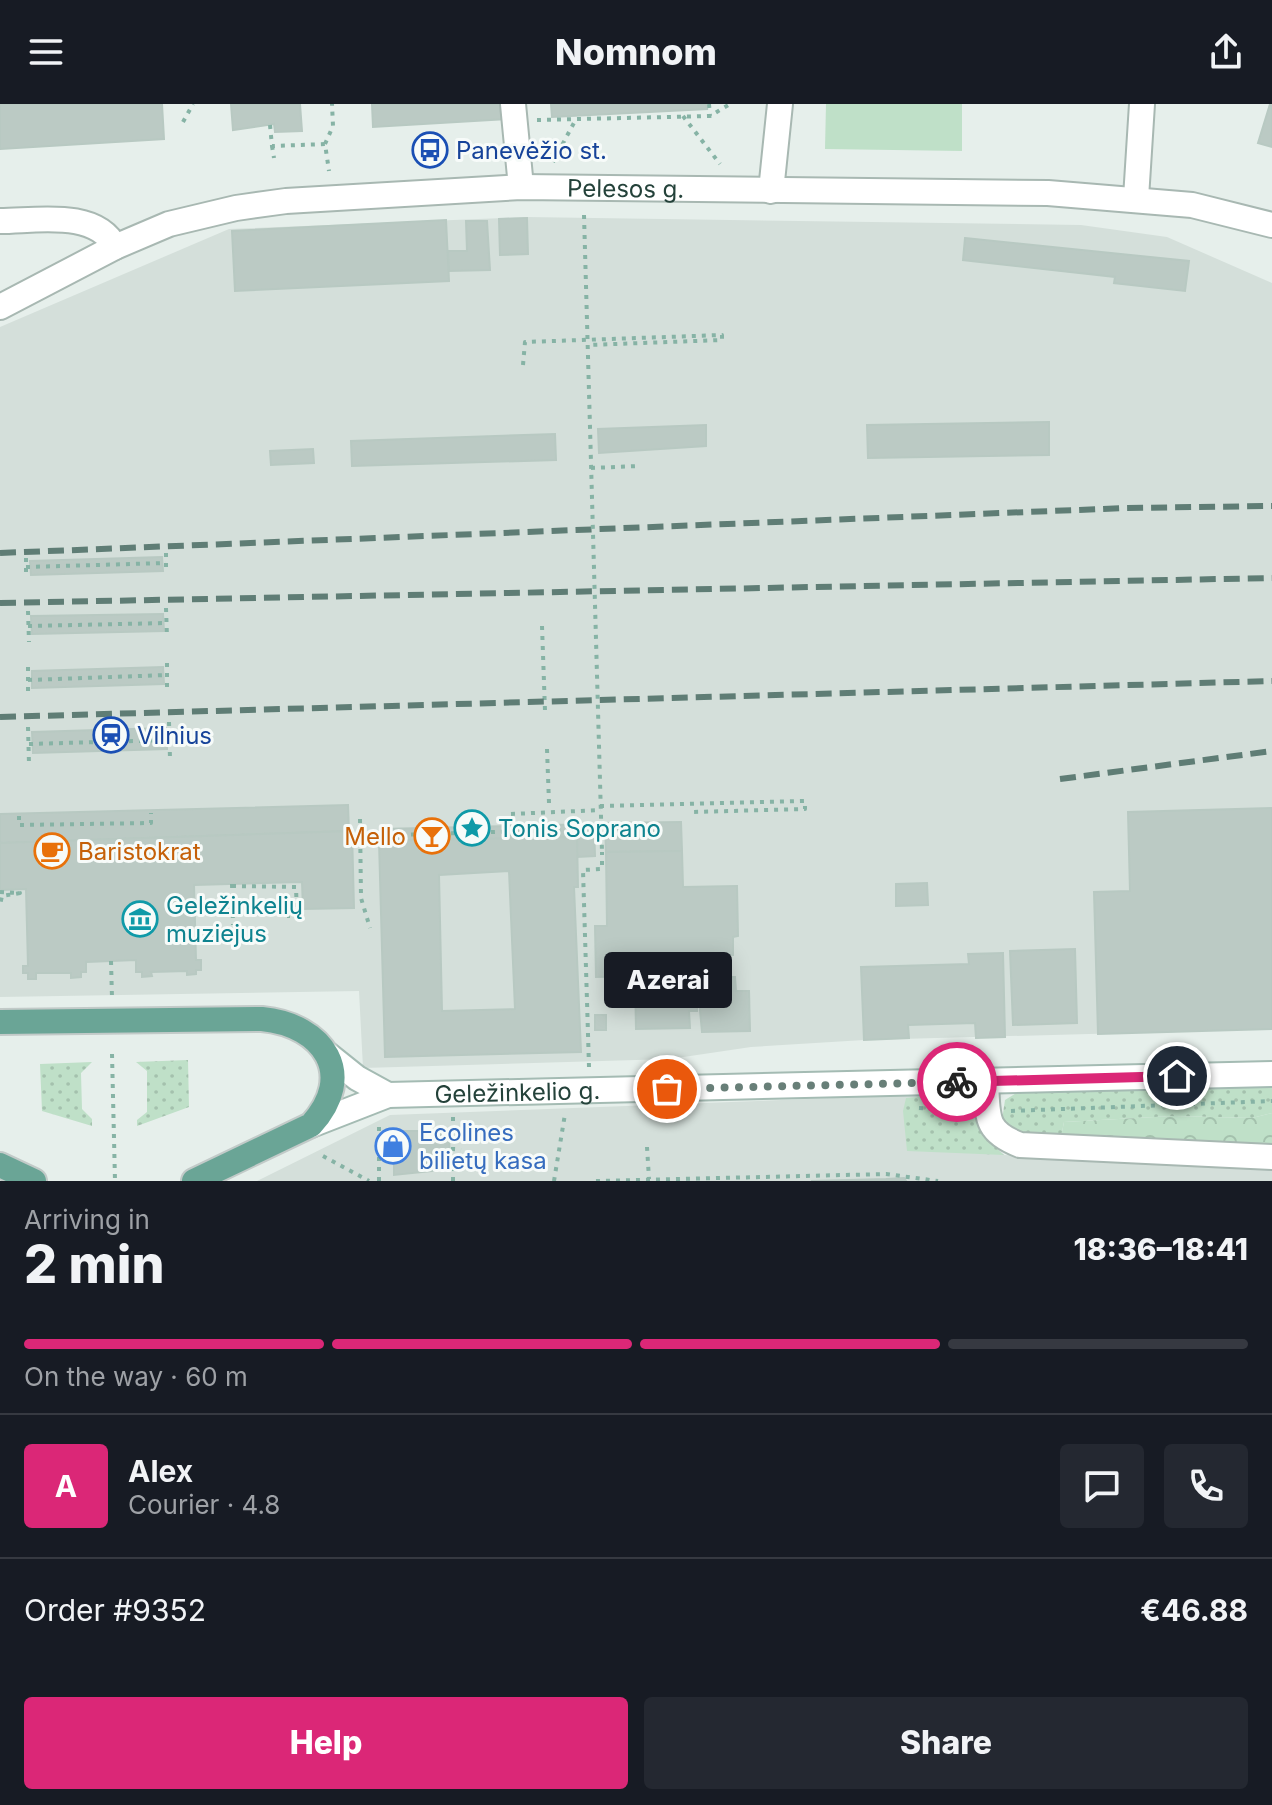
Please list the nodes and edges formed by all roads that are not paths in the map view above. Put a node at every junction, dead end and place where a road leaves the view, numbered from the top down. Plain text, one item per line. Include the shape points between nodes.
1 (780, 104) edge
2 (1142, 104) edge
3 (514, 112) edge
4 (521, 187) junction
5 (771, 191) junction
6 (1136, 198) junction
7 (0, 221) edge
8 (1272, 225) edge
9 (115, 247) junction
10 (0, 307) edge
11 (0, 1022) edge
12 (327, 1054) junction
13 (1272, 1074) edge
14 (986, 1081) junction
15 (388, 1095) junction
16 (311, 1125) junction
17 (1272, 1157) edge
18 (0, 1165) edge
19 (34, 1181) edge
20 (194, 1181) edge

1 - 5 street
2 - 6 street
3 - 4 street
4 - 5 street, Pelesos g.
4 - 9 street, Pelesos g. via 236,208 169,224
5 - 6 street, Pelesos g.
6 - 8 street, Pelesos g. via 1192,205
7 - 9 street via 83,223 106,231
9 - 10 street, Pelesos g.
11 - 12 main road via 273,1020 295,1026
12 - 15 street
12 - 16 main road via 333,1071 331,1098
13 - 14 street, Geležinkelio g.
14 - 15 street, Geležinkelio g.
14 - 17 street via 988,1121 999,1137 1020,1145
15 - 16 street, Geležinkelio g.
16 - 20 main road, Geležinkelio g.
18 - 19 main road

